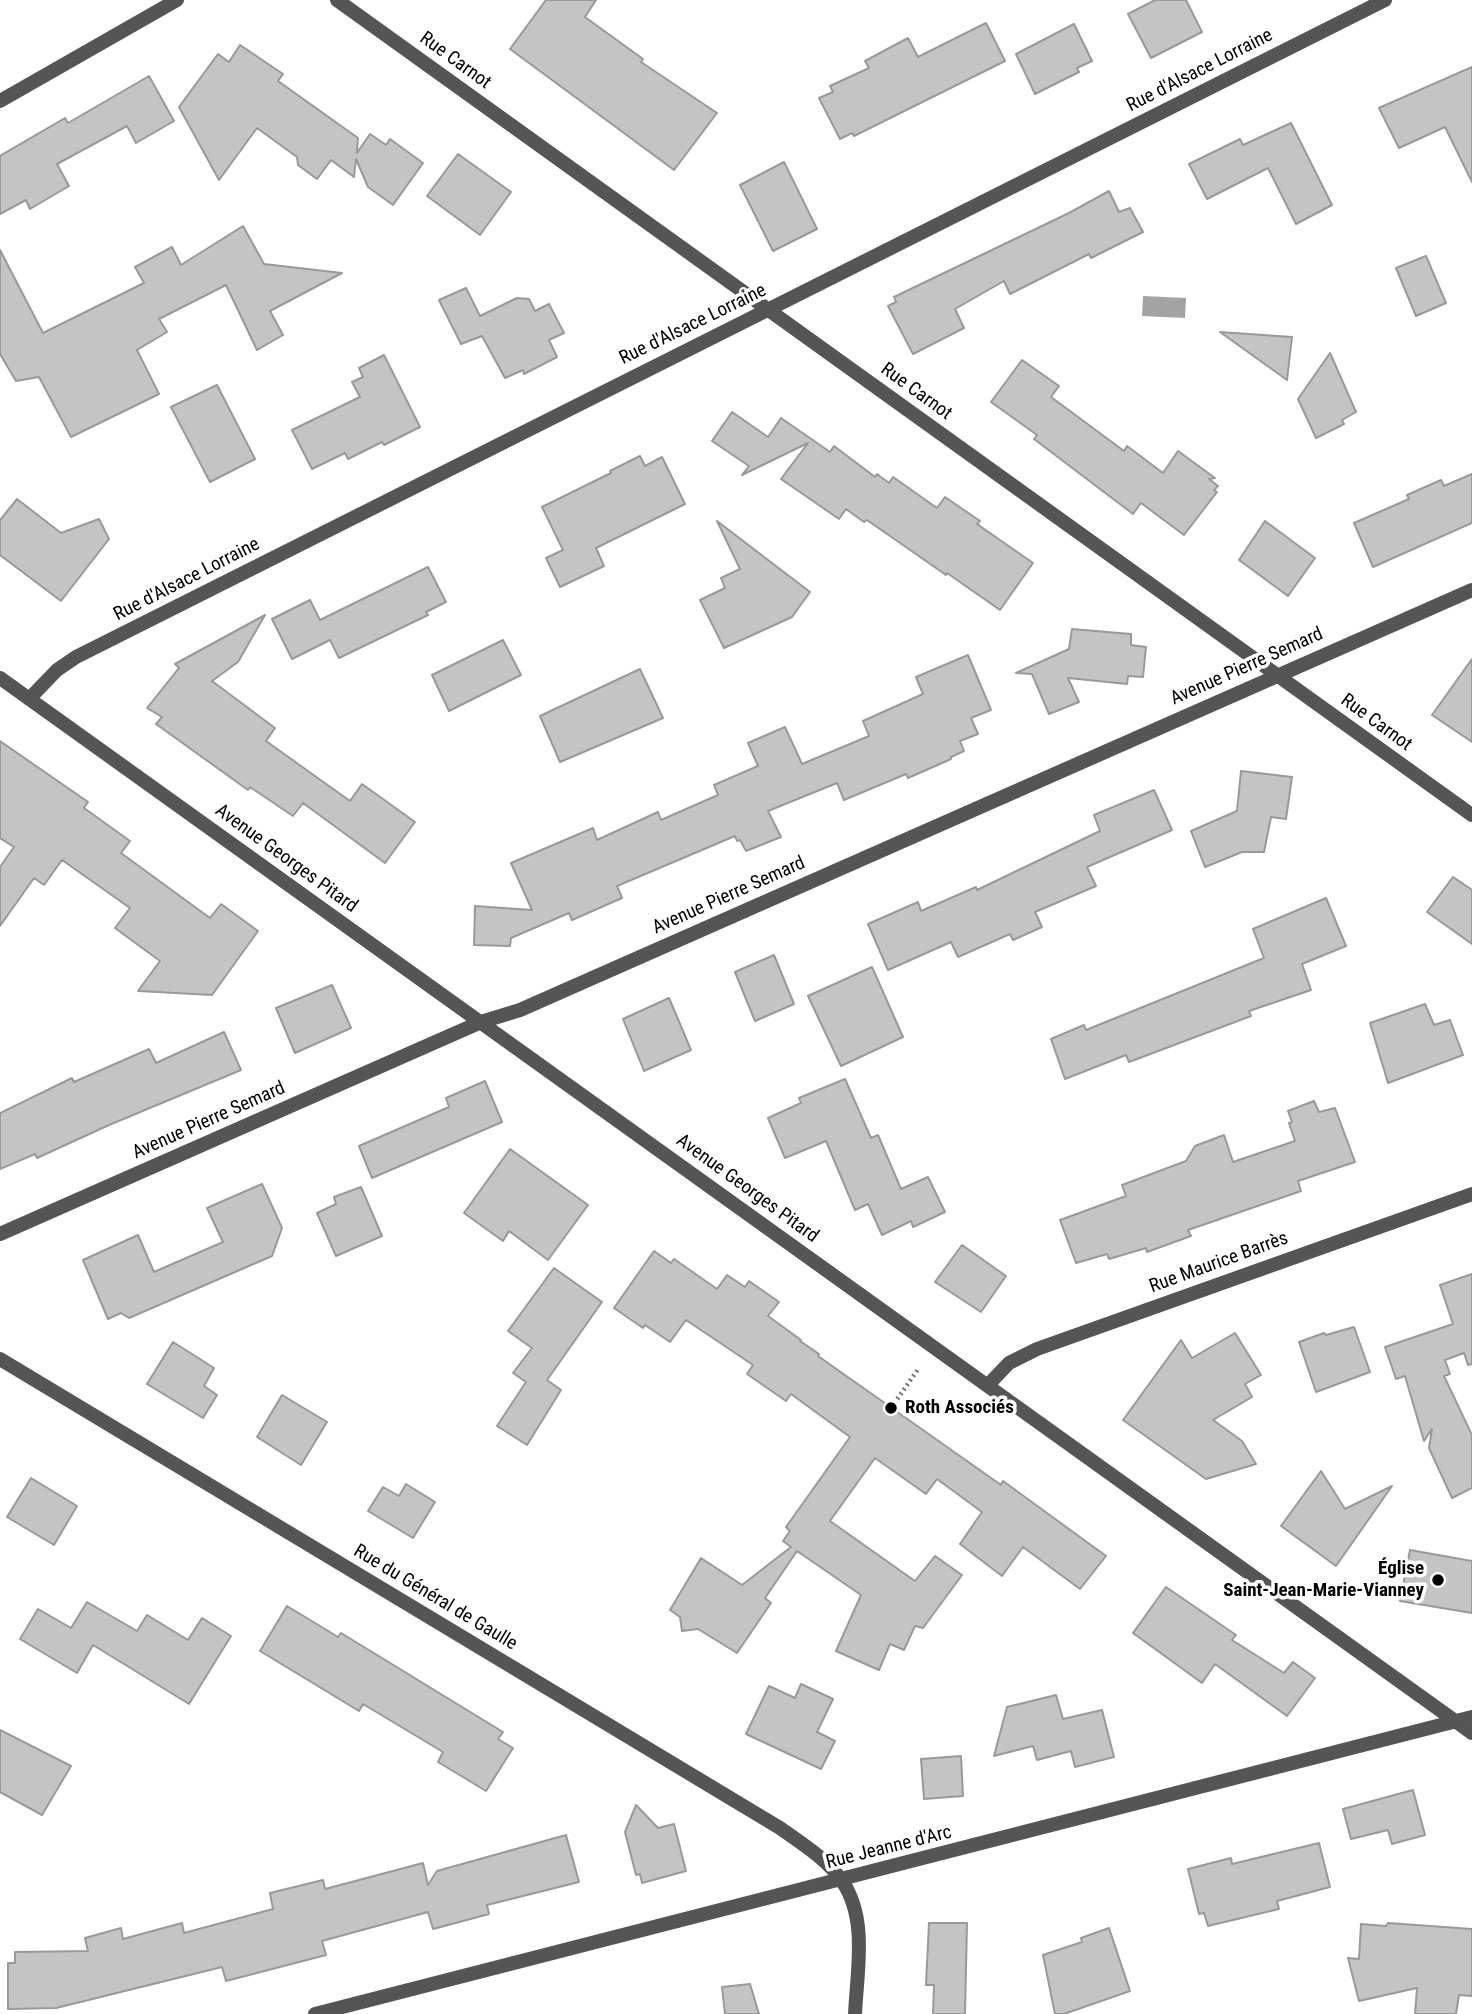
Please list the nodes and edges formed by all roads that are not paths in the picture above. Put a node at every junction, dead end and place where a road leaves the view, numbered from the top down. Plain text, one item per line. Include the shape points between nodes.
1 (177, 0) edge
2 (337, 0) edge
3 (1385, 0) edge
4 (0, 101) edge
5 (768, 310) junction
6 (1472, 590) edge
7 (1276, 675) junction
8 (0, 678) edge
9 (29, 699) junction
10 (1472, 815) edge
11 (481, 1022) junction
12 (1472, 1194) edge
13 (0, 1234) edge
14 (0, 1359) edge
15 (988, 1385) junction
16 (1472, 1717) edge
17 (1455, 1721) junction
18 (1472, 1733) edge
19 (842, 1881) junction
20 (315, 2014) edge
21 (855, 2014) edge

1 - 4 street
2 - 5 street, Rue Carnot
3 - 5 street, Rue d'Alsace Lorraine
5 - 7 street, Rue Carnot
5 - 9 street, Rue d'Alsace Lorraine via 76,657
6 - 7 street, Avenue Pierre Semard
7 - 10 street, Rue Carnot
7 - 11 street, Avenue Pierre Semard via 520,1010
8 - 9 street, Avenue Georges Pitard
9 - 11 street, Avenue Georges Pitard
11 - 13 street, Avenue Pierre Semard
11 - 15 street, Avenue Georges Pitard
12 - 15 street, Rue Maurice Barrès via 1037,1349 1010,1363
14 - 19 street, Rue du Général de Gaulle via 780,1828
15 - 17 street, Avenue Georges Pitard
16 - 17 street, Rue Jeanne d'Arc
17 - 18 street, Avenue Georges Pitard
17 - 19 street, Rue Jeanne d'Arc
19 - 20 street, Rue Jeanne d'Arc
19 - 21 street via 859,1925

